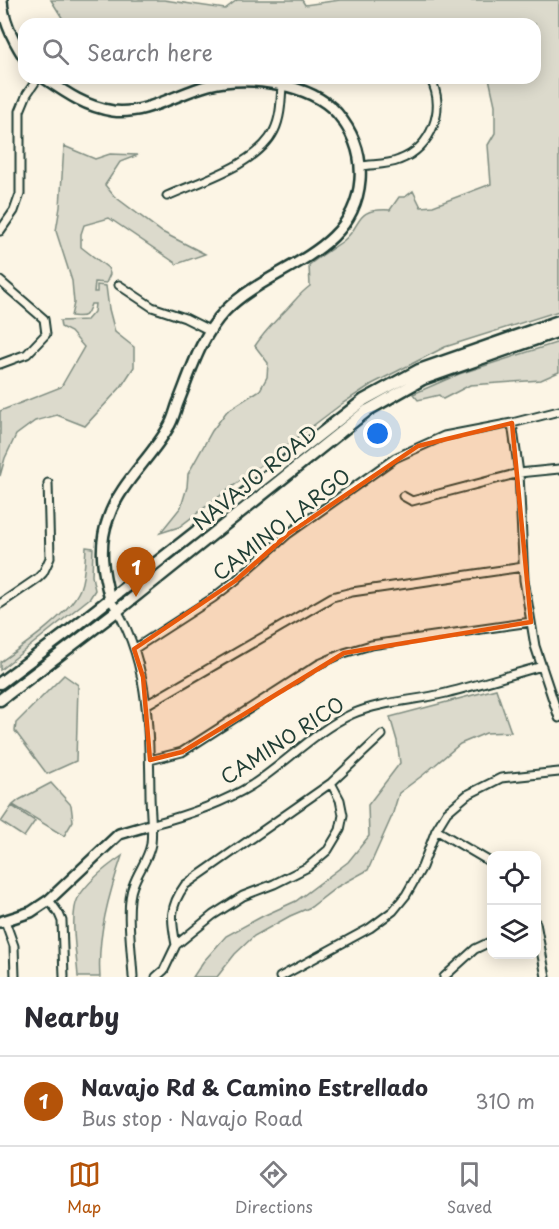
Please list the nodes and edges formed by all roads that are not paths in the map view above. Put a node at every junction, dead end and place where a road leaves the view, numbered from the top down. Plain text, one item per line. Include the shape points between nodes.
1 (2, 3) edge
2 (18, 48) edge
3 (34, 84) edge
4 (52, 84) edge
5 (215, 84) edge
6 (272, 84) edge
7 (432, 84) edge
8 (282, 85) junction
9 (361, 166) junction
10 (167, 196) dead end
11 (0, 231) edge
12 (0, 281) edge
13 (119, 285) dead end
14 (559, 321) edge
15 (209, 330) junction
16 (559, 331) edge
17 (0, 364) edge
18 (559, 411) edge
19 (512, 423) junction
20 (559, 469) edge
21 (519, 473) junction
22 (48, 483) dead end
23 (403, 496) dead end
24 (523, 567) junction
25 (110, 599) junction
26 (0, 604) edge
27 (118, 610) junction
28 (531, 622) junction
29 (134, 649) junction
30 (38, 654) junction
31 (47, 665) junction
32 (542, 666) junction
33 (0, 683) edge
34 (0, 700) edge
35 (146, 705) junction
36 (559, 718) edge
37 (382, 735) dead end
38 (150, 760) junction
39 (559, 772) edge
40 (331, 783) junction
41 (150, 825) junction
42 (436, 830) junction
43 (487, 860) edge
44 (49, 900) junction
45 (2, 922) edge
46 (487, 943) edge
47 (176, 945) junction
48 (541, 949) edge
49 (15, 977) edge
50 (64, 977) edge
51 (134, 977) edge
52 (156, 977) edge
53 (280, 977) edge
54 (444, 977) edge
55 (546, 977) edge

1 - 2 street
3 - 11 street via 20,111 20,194
4 - 5 street via 89,106 114,111 145,107
6 - 8 street
7 - 9 street via 436,120 423,145 401,160
8 - 9 street via 314,96 336,112 354,141
8 - 10 street via 274,131 261,149 242,162
9 - 15 street via 359,194 337,233 240,299
12 - 17 street via 46,323 46,334 27,354
13 - 15 street via 152,307
14 - 25 main road, NAVAJO ROAD via 419,370 364,400
15 - 25 street via 169,428 119,497 108,519 102,552
16 - 27 main road, NAVAJO ROAD via 423,379 368,410
18 - 19 street, CAMINO LARGO
19 - 21 street
19 - 29 street, CAMINO LARGO via 444,436 395,458 288,534 213,598
20 - 21 street
21 - 23 street via 412,501
21 - 24 street
22 - 26 street via 50,558 38,578
24 - 28 street
24 - 35 street via 332,597
25 - 27 street
25 - 30 main road, NAVAJO ROAD
27 - 29 street
27 - 31 main road, NAVAJO ROAD
28 - 32 street
28 - 38 street via 371,645 344,653 319,664 182,752
29 - 35 street
30 - 31 main road
30 - 33 main road, NAVAJO ROAD
31 - 34 main road, NAVAJO ROAD
32 - 36 street
32 - 41 street, CAMINO RICO via 444,694 354,713 252,785 218,802
35 - 38 street
37 - 40 street
38 - 41 street
39 - 42 street via 501,778 467,795 447,812
40 - 47 street via 185,885 171,920
40 - 47 street via 343,815 340,830 328,850 308,867 243,896
41 - 44 street, CAMINO RICO via 119,834
41 - 51 street via 151,842 132,887 130,902
42 - 43 street
42 - 53 street via 422,867 393,911 370,928
44 - 45 street, CAMINO RICO via 31,912
44 - 50 street via 62,921
45 - 49 street via 14,946
46 - 54 street
47 - 52 street via 164,970
48 - 55 street

